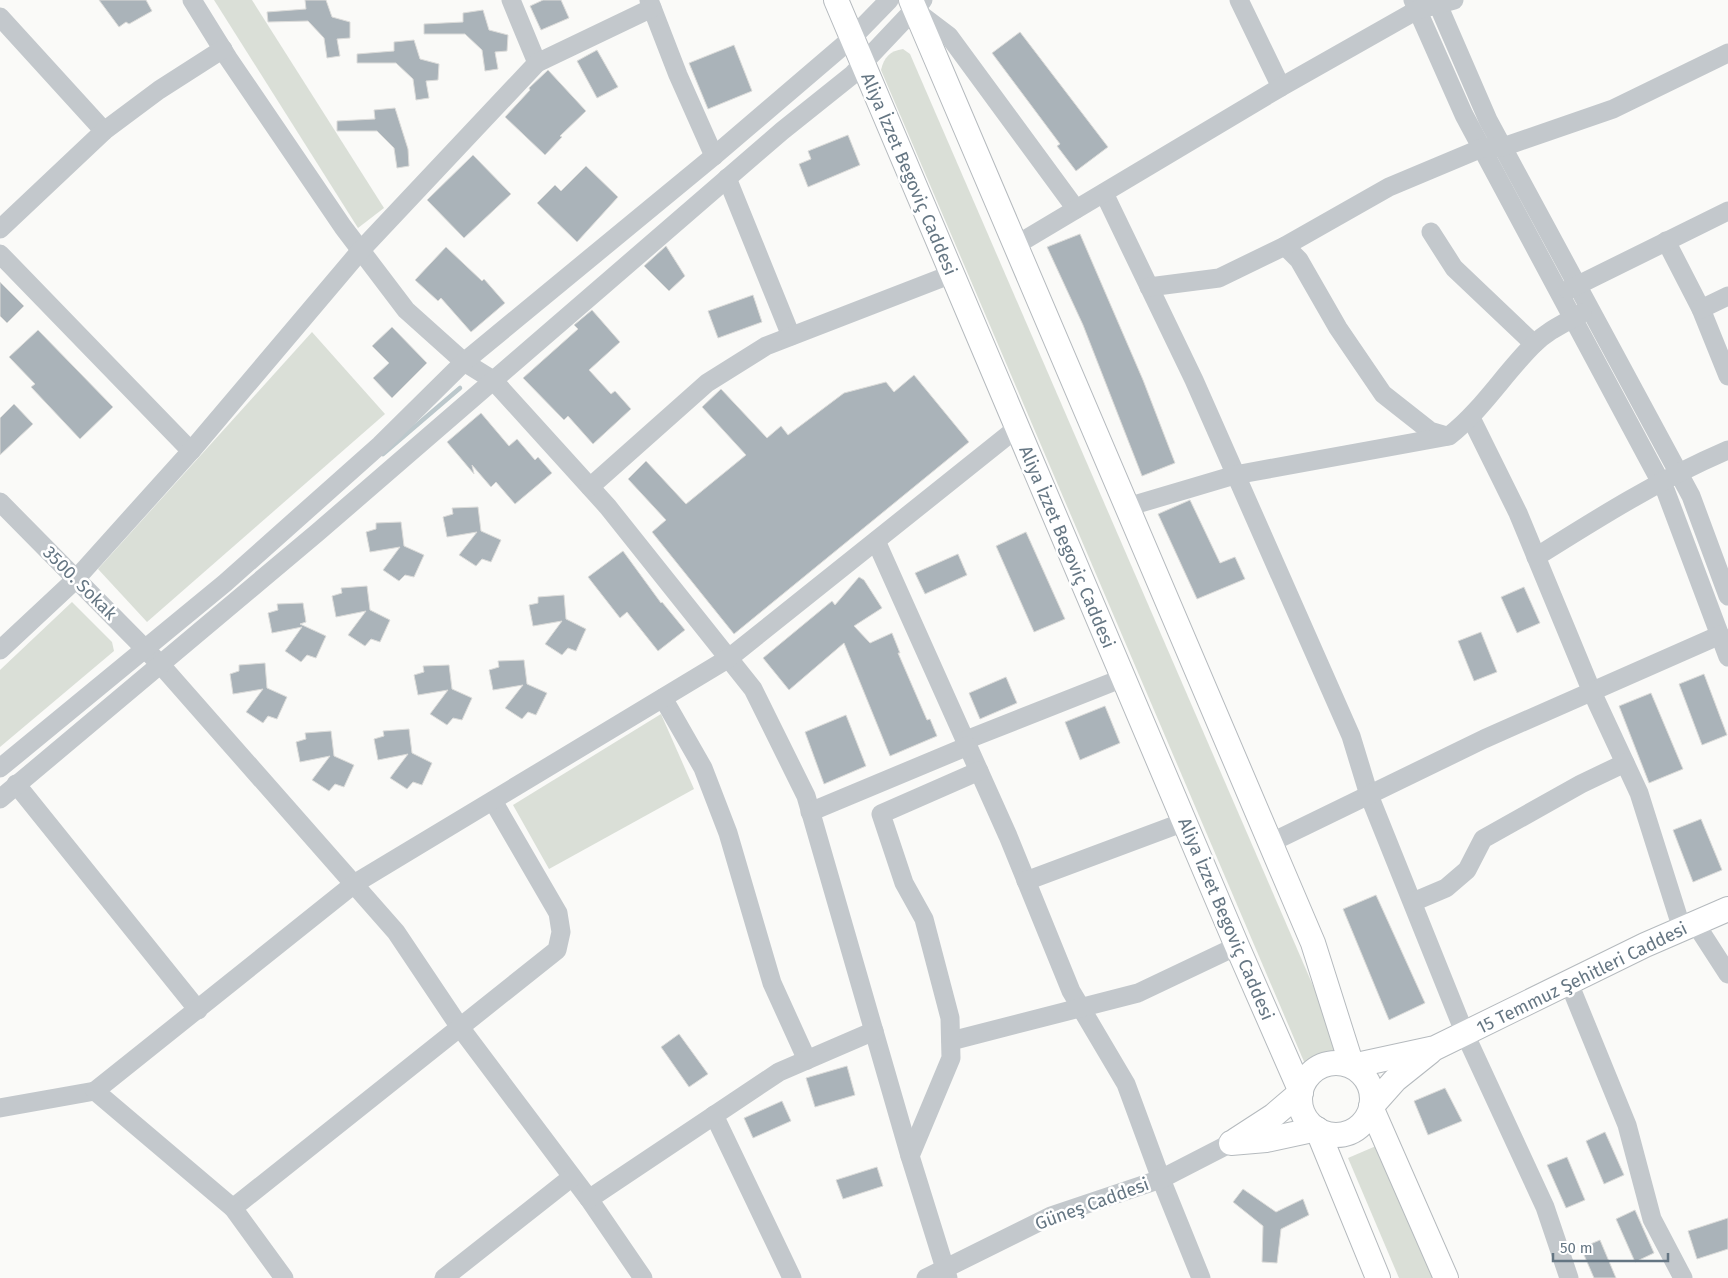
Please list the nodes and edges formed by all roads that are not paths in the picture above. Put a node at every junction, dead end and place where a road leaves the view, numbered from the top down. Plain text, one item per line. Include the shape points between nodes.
1 (192, 0) edge
2 (511, 0) edge
3 (836, 0) edge
4 (889, 0) edge
5 (1239, 0) edge
6 (1442, 2) edge
7 (651, 4) edge
8 (917, 4) edge
9 (1415, 5) edge
10 (0, 17) edge
11 (852, 38) junction
12 (223, 49) junction
13 (1728, 54) edge
14 (537, 62) junction
15 (863, 64) junction
16 (1281, 87) junction
17 (104, 131) junction
18 (1504, 146) junction
19 (1482, 148) junction
20 (714, 156) junction
21 (727, 178) junction
22 (1104, 193) junction
23 (1076, 210) junction
24 (1728, 211) edge
25 (0, 229) edge
26 (1431, 232) dead end
27 (1666, 241) junction
28 (1016, 245) junction
29 (1285, 246) junction
30 (360, 250) junction
31 (0, 254) edge
32 (952, 274) junction
33 (1577, 285) junction
34 (1149, 287) junction
35 (1560, 294) junction
36 (1728, 296) edge
37 (1590, 309) junction
38 (1701, 309) junction
39 (1573, 319) junction
40 (791, 336) junction
41 (1534, 344) junction
42 (464, 362) junction
43 (1728, 376) edge
44 (493, 380) junction
45 (1471, 418) junction
46 (1017, 428) junction
47 (1449, 436) junction
48 (1728, 450) edge
49 (191, 451) junction
50 (1678, 473) junction
51 (1235, 475) junction
52 (1661, 482) junction
53 (590, 487) junction
54 (0, 502) edge
55 (1127, 507) junction
56 (876, 541) junction
57 (1536, 557) junction
58 (75, 580) junction
59 (1728, 596) edge
60 (1720, 635) junction
61 (145, 648) junction
62 (0, 650) edge
63 (1728, 657) edge
64 (729, 658) junction
65 (160, 664) junction
66 (1123, 678) junction
67 (1592, 692) junction
68 (663, 698) junction
69 (967, 743) junction
70 (1625, 763) junction
71 (0, 768) edge
72 (980, 771) junction
73 (16, 784) junction
74 (1369, 795) junction
75 (0, 798) edge
76 (493, 801) junction
77 (810, 812) junction
78 (1184, 822) junction
79 (1270, 843) junction
80 (1026, 881) junction
81 (354, 884) junction
82 (1413, 902) junction
83 (1728, 909) edge
84 (1689, 926) junction
85 (1237, 946) junction
86 (1728, 974) edge
87 (1569, 983) junction
88 (1081, 1008) junction
89 (198, 1010) junction
90 (459, 1026) junction
91 (874, 1031) junction
92 (1465, 1034) junction
93 (950, 1041) junction
94 (1435, 1048) junction
95 (807, 1060) junction
96 (1352, 1066) junction
97 (95, 1091) junction
98 (1301, 1092) junction
99 (1371, 1107) junction
100 (0, 1108) edge
101 (714, 1115) junction
102 (1317, 1129) junction
103 (1230, 1143) junction
104 (910, 1156) junction
105 (572, 1177) junction
106 (1161, 1180) junction
107 (589, 1199) junction
108 (233, 1208) junction
109 (946, 1273) edge
110 (284, 1278) edge
111 (444, 1278) edge
112 (644, 1278) edge
113 (792, 1278) edge
114 (926, 1278) edge
115 (1201, 1278) edge
116 (1378, 1278) edge
117 (1446, 1278) edge
118 (1570, 1278) edge
119 (1683, 1278) edge

1 - 12 street
2 - 14 street
3 - 11 main road, Aliya İzzet Begoviç Caddesi
4 - 11 street
5 - 16 street
6 - 9 street
6 - 18 street via 1488,120
7 - 14 street
7 - 20 street
8 - 15 street
8 - 23 street via 949,36
8 - 28 main road
9 - 16 street
9 - 19 street via 1464,116
10 - 17 street
11 - 15 main road, Aliya İzzet Begoviç Caddesi
11 - 20 street
12 - 17 street via 159,90
12 - 30 street
13 - 18 street via 1613,109
14 - 30 street
15 - 21 street
15 - 32 main road, Aliya İzzet Begoviç Caddesi
16 - 22 street
17 - 25 street
18 - 19 street
18 - 33 street
19 - 29 street via 1389,187
19 - 35 street
20 - 42 street
21 - 40 street
21 - 44 street
22 - 23 street
22 - 34 street
23 - 28 street
24 - 27 street
26 - 41 street via 1454,268
27 - 33 street
27 - 38 street
28 - 55 main road
29 - 34 street via 1219,278
29 - 47 street via 1299,260 1338,328 1383,394 1430,431
30 - 42 street via 406,310
30 - 49 street
31 - 49 street
32 - 40 street
32 - 46 main road, Aliya İzzet Begoviç Caddesi
33 - 35 street
33 - 37 street
34 - 51 street
35 - 39 street
36 - 38 street
37 - 39 street
37 - 50 street
38 - 43 street
39 - 41 street via 1556,326
39 - 52 street
40 - 53 street via 766,346 707,383
41 - 45 street
42 - 44 street
42 - 61 street via 372,451 225,583
44 - 53 street
44 - 65 street
45 - 47 street
45 - 57 street
46 - 56 street
46 - 66 main road, Aliya İzzet Begoviç Caddesi
47 - 51 street
48 - 50 street
49 - 58 street
50 - 52 street
50 - 59 street via 1691,496
51 - 55 street
51 - 74 street via 1350,736
52 - 57 street
52 - 60 street
53 - 64 street
54 - 58 street, 3500. Sokak
55 - 79 main road
56 - 64 street
56 - 69 street
57 - 67 street
58 - 61 street, 3500. Sokak
58 - 62 street
60 - 63 street
60 - 67 street
61 - 65 street, 3500. Sokak
61 - 71 street
64 - 68 street
64 - 77 street via 753,689 806,796
65 - 73 street
65 - 81 street, 3500. Sokak
66 - 69 street
66 - 78 main road, Aliya İzzet Begoviç Caddesi
67 - 70 street
67 - 74 street via 1484,739
68 - 76 street
68 - 95 street via 703,768 728,834 772,983
69 - 72 street
69 - 77 street
70 - 82 street via 1556,797 1483,839 1466,870 1453,882
70 - 84 street
72 - 80 street
72 - 93 street via 881,814 904,883 924,919 950,1018
73 - 75 street
73 - 89 street
74 - 79 street
74 - 82 street
76 - 81 street
76 - 90 street via 554,904 560,922 560,941 557,950
77 - 91 street
78 - 80 street
78 - 85 main road, Aliya İzzet Begoviç Caddesi
79 - 96 main road via 1313,943
80 - 88 street
81 - 89 street
81 - 90 street, 3500. Sokak via 396,932
82 - 92 street
83 - 84 main road, 15 Temmuz Şehitleri Caddesi
84 - 86 street
84 - 87 main road, 15 Temmuz Şehitleri Caddesi
85 - 88 street via 1138,993
85 - 98 main road, Aliya İzzet Begoviç Caddesi
87 - 92 main road, 15 Temmuz Şehitleri Caddesi
87 - 119 street via 1627,1125 1652,1220
88 - 93 street
88 - 106 street via 1126,1084
89 - 97 street
90 - 105 street, 3500. Sokak
90 - 108 street
91 - 95 street
91 - 104 street
92 - 94 main road, 15 Temmuz Şehitleri Caddesi
92 - 118 street via 1545,1207
93 - 104 street via 951,1058
94 - 96 main road
94 - 99 main road via 1395,1080
95 - 101 street via 779,1072
96 - 98 main road via 1341,1063 1320,1066 1304,1082
96 - 99 main road via 1360,1070 1369,1083
97 - 100 street
97 - 108 street
98 - 102 main road via 1303,1113
98 - 103 main road via 1273,1116
99 - 102 main road via 1367,1118 1350,1132 1327,1134
99 - 117 main road
101 - 107 street
101 - 113 street
102 - 103 main road via 1266,1140
102 - 116 main road
103 - 106 street, Güneş Caddesi
104 - 109 street
105 - 107 street, 3500. Sokak
105 - 111 street
106 - 109 street, Güneş Caddesi via 1051,1216
106 - 115 street
107 - 112 street, 3500. Sokak
108 - 110 street
109 - 114 street, Güneş Caddesi

